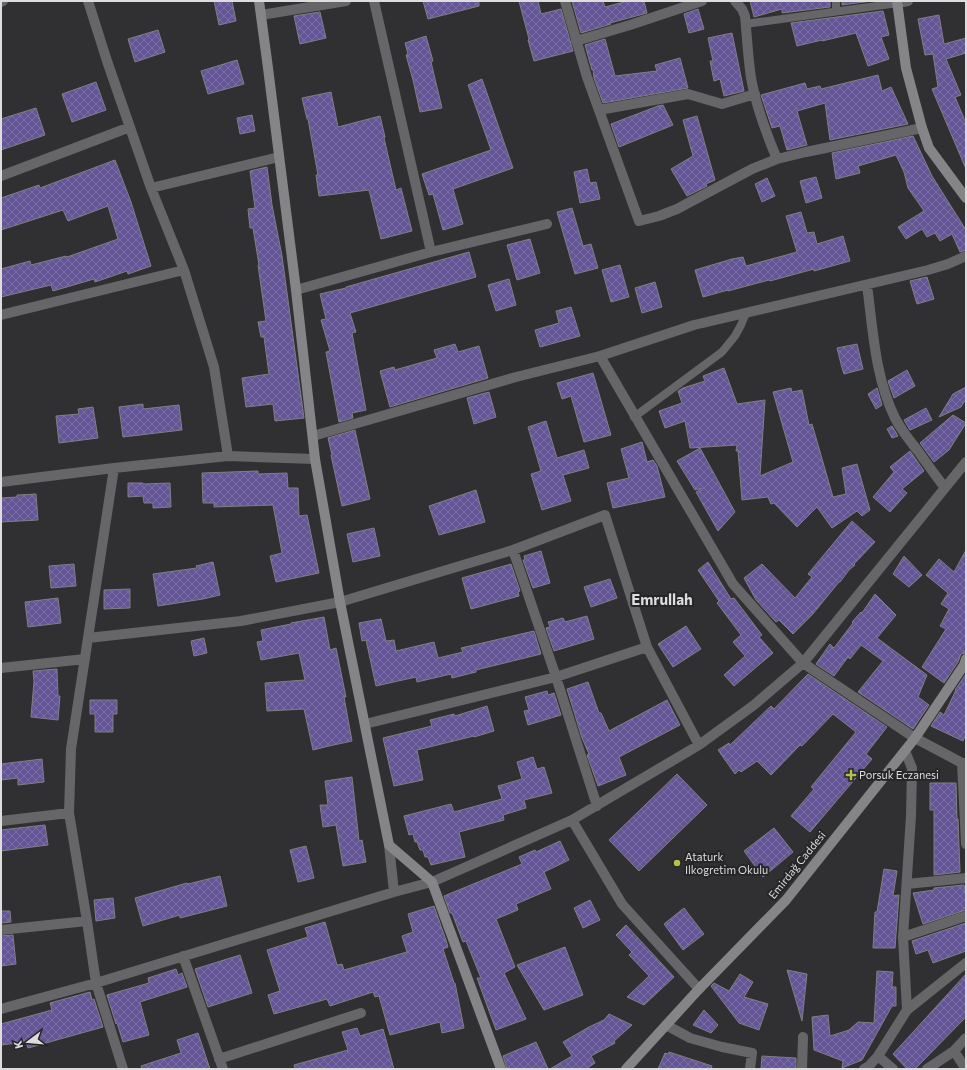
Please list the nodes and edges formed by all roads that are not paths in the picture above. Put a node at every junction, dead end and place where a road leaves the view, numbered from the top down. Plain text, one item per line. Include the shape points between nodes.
1 (88, 1) edge
2 (259, 1) edge
3 (346, 1) edge
4 (374, 1) edge
5 (565, 1) edge
6 (702, 1) edge
7 (735, 1) edge
8 (836, 1) edge
9 (901, 2) edge
10 (836, 11) junction
11 (261, 15) junction
12 (746, 24) junction
13 (576, 40) junction
14 (755, 94) junction
15 (599, 110) junction
16 (130, 127) junction
17 (922, 128) junction
18 (279, 157) junction
19 (777, 159) junction
20 (1, 176) edge
21 (151, 188) junction
22 (966, 198) edge
23 (546, 224) dead end
24 (432, 252) junction
25 (966, 256) edge
26 (184, 270) junction
27 (867, 285) junction
28 (296, 290) junction
29 (746, 313) junction
30 (1, 315) edge
31 (600, 356) junction
32 (634, 417) junction
33 (313, 436) junction
34 (228, 456) junction
35 (315, 459) junction
36 (966, 462) edge
37 (114, 468) junction
38 (1, 482) edge
39 (945, 488) junction
40 (513, 550) junction
41 (340, 602) junction
42 (88, 638) junction
43 (647, 647) junction
44 (85, 659) junction
45 (966, 659) edge
46 (803, 663) junction
47 (1, 668) edge
48 (556, 677) junction
49 (365, 724) junction
50 (915, 738) junction
51 (699, 745) junction
52 (905, 751) junction
53 (964, 763) edge
54 (597, 806) junction
55 (69, 813) junction
56 (572, 820) junction
57 (1, 821) edge
58 (966, 844) edge
59 (389, 845) junction
60 (966, 878) edge
61 (432, 882) junction
62 (907, 884) junction
63 (394, 892) junction
64 (966, 916) edge
65 (87, 921) junction
66 (1, 930) edge
67 (903, 937) junction
68 (183, 956) junction
69 (966, 963) edge
70 (96, 983) junction
71 (699, 989) junction
72 (1, 1009) edge
73 (907, 1010) junction
74 (360, 1014) dead end
75 (666, 1025) junction
76 (803, 1037) dead end
77 (966, 1038) edge
78 (954, 1051) junction
79 (878, 1056) junction
80 (221, 1064) edge
81 (123, 1069) edge
82 (501, 1069) edge
83 (626, 1069) edge
84 (750, 1069) edge
85 (802, 1069) edge
86 (864, 1069) edge
87 (893, 1069) edge
88 (927, 1069) edge
89 (966, 1069) edge

1 - 16 street
2 - 11 street
3 - 11 street
4 - 24 street
5 - 13 street
6 - 13 street
7 - 12 street via 742,9
8 - 10 lane
9 - 10 lane
9 - 17 street via 906,68
10 - 12 lane
11 - 18 street
12 - 14 street
13 - 15 street
14 - 15 street via 722,104 688,94
14 - 19 street
15 - 19 street via 638,221 677,209 752,169
16 - 20 street
16 - 21 street
17 - 19 street
17 - 22 street via 929,148
18 - 21 street
18 - 28 street
21 - 26 street
23 - 24 street
24 - 28 street
25 - 27 street via 928,270
26 - 30 street
26 - 34 street via 214,367
27 - 29 street
27 - 39 street via 879,371 889,404 904,433
28 - 33 street
29 - 31 street via 694,325
29 - 32 lane via 735,336 722,352
31 - 32 street
31 - 33 street via 516,377
32 - 46 street via 733,584
33 - 35 street
34 - 35 street
34 - 37 street
35 - 41 street
36 - 39 street
37 - 38 street
37 - 42 street
39 - 46 street
40 - 41 street
40 - 43 street via 605,515
40 - 48 street
41 - 42 street via 241,621
41 - 49 street
42 - 44 street
43 - 48 street
43 - 51 street
44 - 47 street
44 - 55 street via 71,750
45 - 50 street, Emirdağ Caddesi
46 - 50 street
46 - 51 street via 754,705
48 - 49 street
48 - 54 street
49 - 59 street
50 - 52 street, Emirdağ Caddesi
50 - 53 street
51 - 54 street
52 - 62 street via 912,768
52 - 71 street, Emirdağ Caddesi via 786,900
53 - 58 street
54 - 56 street
55 - 57 street
55 - 65 street
56 - 61 street
56 - 71 street via 622,904
59 - 61 street
59 - 63 street
60 - 62 street
61 - 63 street
61 - 82 street
62 - 67 street
63 - 68 street
64 - 67 street
65 - 66 street
65 - 70 street
67 - 73 street
68 - 70 street
68 - 80 street
69 - 73 street
70 - 72 street
70 - 81 street
71 - 75 street, Emirdağ Caddesi
73 - 79 street
74 - 80 street
75 - 83 street, Emirdağ Caddesi
75 - 84 street via 690,1038 752,1054
76 - 85 street
77 - 78 street
78 - 88 street
78 - 89 street
79 - 86 street
79 - 87 street

